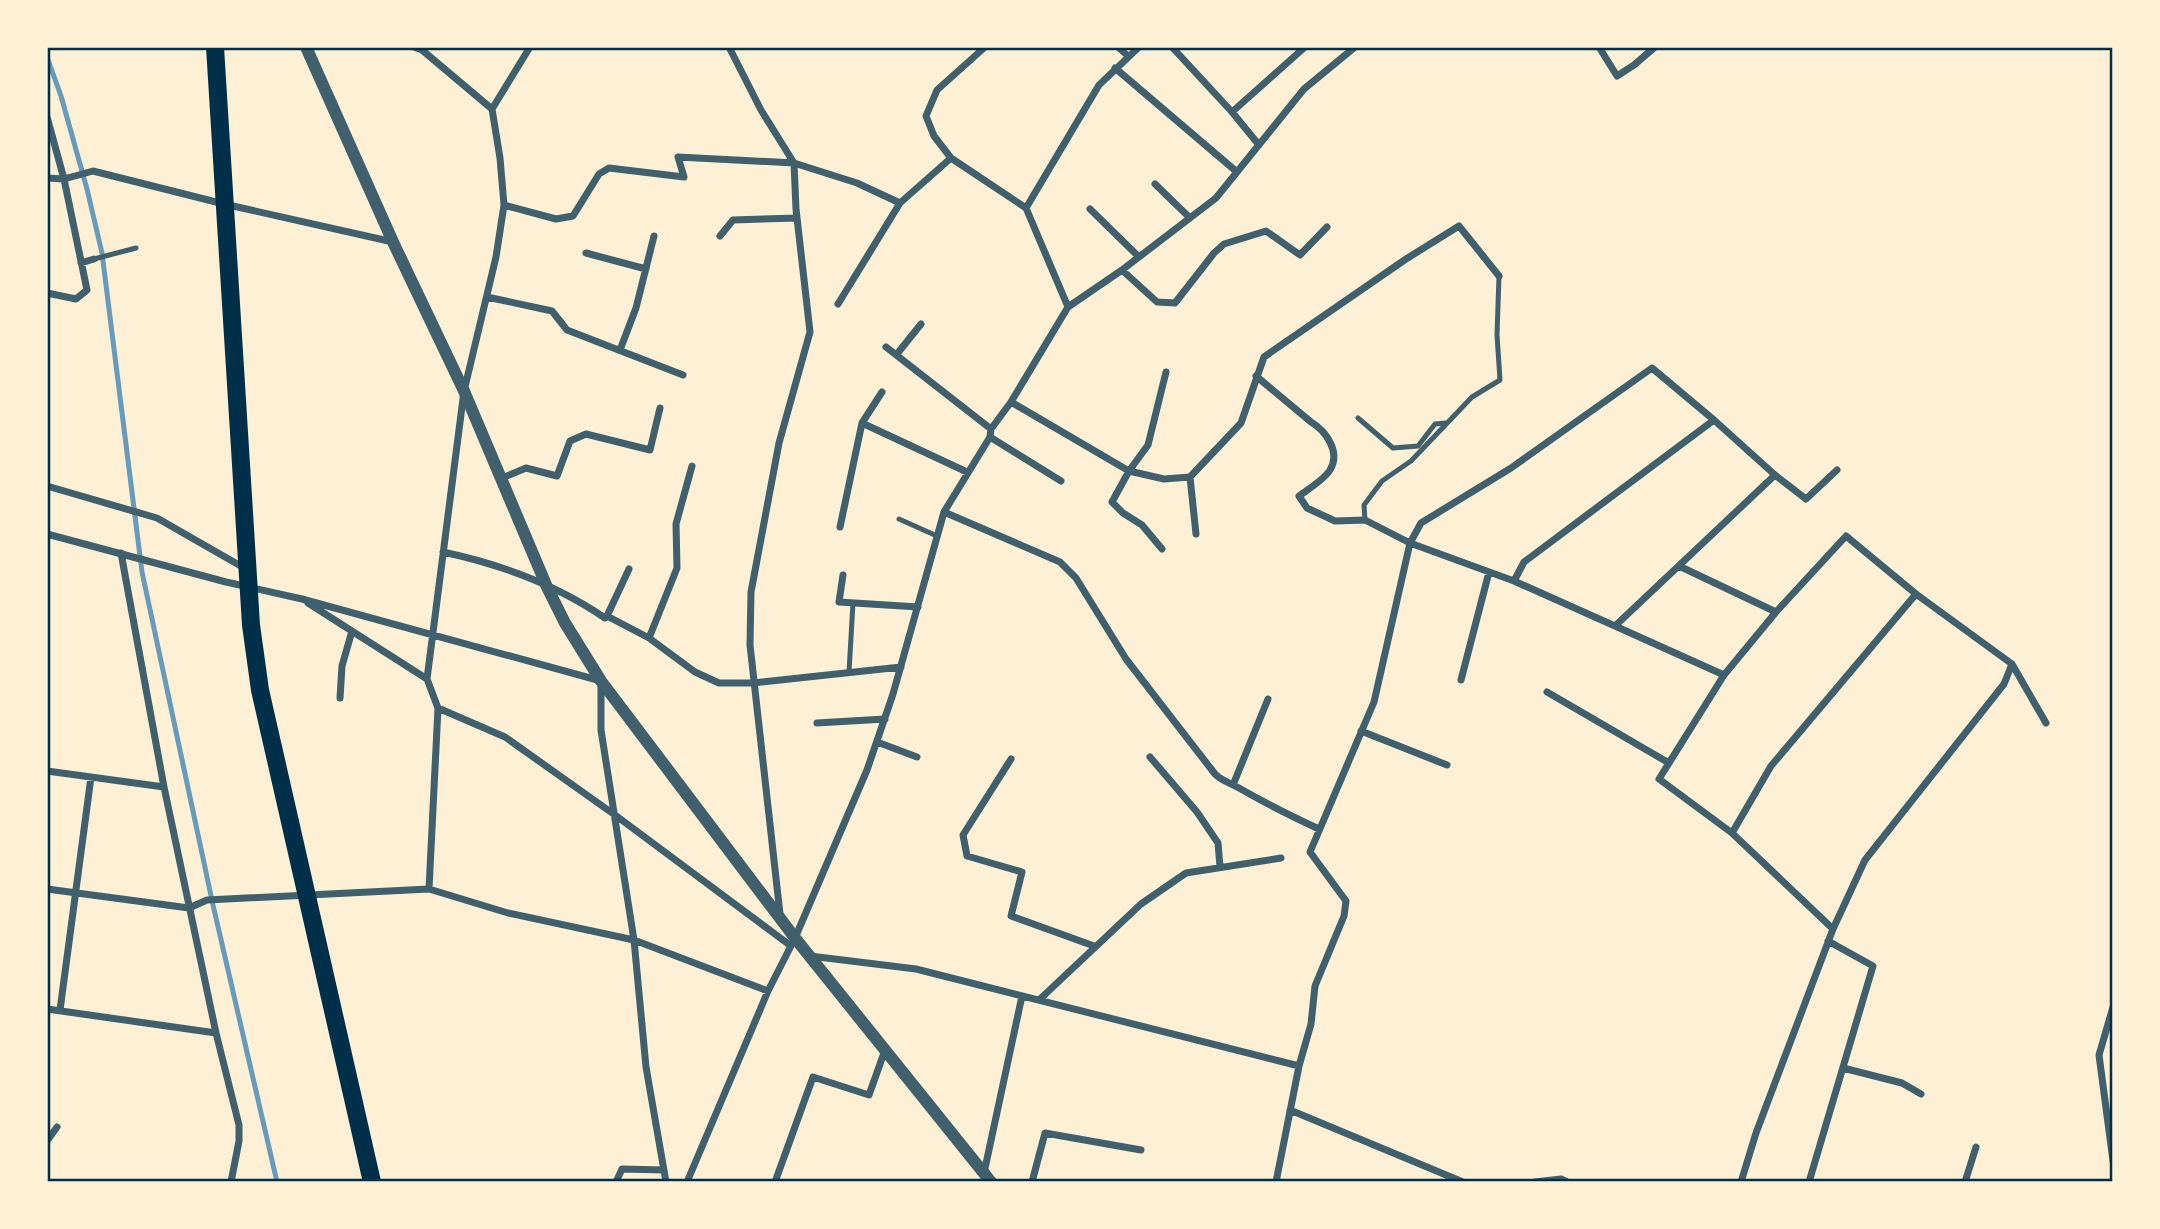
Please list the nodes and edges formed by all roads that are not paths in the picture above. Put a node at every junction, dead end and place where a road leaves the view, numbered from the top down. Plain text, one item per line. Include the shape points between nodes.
1 (215, 47) edge
2 (306, 47) edge
3 (530, 47) edge
4 (729, 47) edge
5 (985, 47) edge
6 (1118, 47) edge
7 (1139, 47) edge
8 (1172, 47) edge
9 (1304, 47) edge
10 (1355, 47) edge
11 (1599, 47) edge
12 (1655, 47) edge
13 (419, 48) edge
14 (1128, 55) junction
15 (1115, 68) junction
16 (492, 109) junction
17 (1232, 112) junction
18 (47, 117) edge
19 (1259, 145) junction
20 (951, 158) junction
21 (793, 163) junction
22 (1237, 173) junction
23 (47, 178) edge
24 (64, 179) junction
25 (1155, 184) dead end
26 (900, 203) junction
27 (224, 204) junction
28 (504, 205) junction
29 (1026, 208) junction
30 (1090, 209) dead end
31 (797, 218) junction
32 (1190, 218) junction
33 (1326, 227) dead end
34 (654, 236) dead end
35 (720, 236) dead end
36 (393, 242) junction
37 (136, 248) dead end
38 (586, 253) dead end
39 (1139, 257) junction
40 (94, 259) joint
41 (81, 263) junction
42 (646, 269) junction
43 (1122, 270) junction
44 (1499, 276) joint
45 (47, 293) edge
46 (487, 297) junction
47 (838, 303) dead end
48 (1068, 307) junction
49 (921, 324) dead end
50 (886, 347) dead end
51 (620, 350) junction
52 (897, 354) junction
53 (1166, 372) dead end
54 (683, 375) dead end
55 (1256, 376) junction
56 (464, 391) junction
57 (882, 392) dead end
58 (1011, 402) junction
59 (660, 408) dead end
60 (1358, 418) dead end
61 (1714, 420) junction
62 (862, 423) junction
63 (1446, 423) junction
64 (990, 433) junction
65 (692, 467) dead end
66 (1837, 470) dead end
67 (1129, 471) junction
68 (967, 472) junction
69 (1775, 475) junction
70 (1190, 477) junction
71 (502, 478) junction
72 (1061, 481) dead end
73 (47, 486) edge
74 (944, 512) junction
75 (899, 519) dead end
76 (1365, 520) junction
77 (839, 527) dead end
78 (47, 534) edge
79 (1196, 534) dead end
80 (937, 536) junction
81 (1410, 543) junction
82 (1163, 549) dead end
83 (443, 552) junction
84 (121, 553) junction
85 (1679, 566) junction
86 (629, 569) dead end
87 (1489, 572) junction
88 (843, 575) dead end
89 (248, 579) junction
90 (1514, 581) junction
91 (547, 587) junction
92 (1916, 594) junction
93 (302, 599) junction
94 (853, 603) junction
95 (918, 607) junction
96 (1776, 612) junction
97 (607, 616) junction
98 (1615, 626) junction
99 (352, 631) junction
100 (433, 634) junction
101 (649, 638) junction
102 (2012, 664) junction
103 (901, 667) junction
104 (849, 672) junction
105 (1724, 675) junction
106 (427, 679) junction
107 (1461, 680) dead end
108 (601, 681) junction
109 (753, 683) junction
110 (1547, 692) dead end
111 (340, 698) dead end
112 (1268, 699) dead end
113 (438, 708) junction
114 (885, 719) junction
115 (817, 723) dead end
116 (2046, 723) dead end
117 (1361, 730) junction
118 (877, 742) junction
119 (917, 757) dead end
120 (1150, 757) dead end
121 (1011, 759) dead end
122 (1669, 763) junction
123 (1447, 765) dead end
124 (47, 771) edge
125 (91, 777) junction
126 (1233, 785) junction
127 (164, 787) junction
128 (615, 814) junction
129 (1319, 829) junction
130 (1732, 833) junction
131 (1282, 858) dead end
132 (1220, 867) junction
133 (47, 888) edge
134 (429, 889) junction
135 (76, 893) junction
136 (306, 894) junction
137 (189, 908) junction
138 (780, 918) junction
139 (1833, 929) junction
140 (634, 940) junction
141 (1828, 941) junction
142 (793, 942) junction
143 (1094, 946) junction
144 (810, 956) junction
145 (768, 991) junction
146 (1022, 996) junction
147 (1039, 999) junction
148 (2113, 1007) edge
149 (47, 1009) edge
150 (60, 1010) junction
151 (216, 1033) junction
152 (886, 1050) junction
153 (1299, 1066) junction
154 (1843, 1068) junction
155 (1921, 1094) dead end
156 (1290, 1110) junction
157 (57, 1127) dead end
158 (47, 1141) edge
159 (1976, 1147) dead end
160 (1141, 1150) dead end
161 (2113, 1161) edge
162 (664, 1170) junction
163 (987, 1177) edge
164 (231, 1182) edge
165 (373, 1182) edge
166 (616, 1182) edge
167 (666, 1182) edge
168 (687, 1182) edge
169 (775, 1182) edge
170 (1032, 1182) edge
171 (1276, 1182) edge
172 (1463, 1182) edge
173 (1535, 1182) edge
174 (1567, 1182) edge
175 (1741, 1182) edge
176 (1809, 1182) edge
177 (1965, 1182) edge

1 - 27 main road
2 - 36 street
3 - 16 street
4 - 21 street
5 - 20 street via 937,90 926,116
6 - 14 street
7 - 14 street
8 - 17 street
9 - 17 street
10 - 19 street via 1304,89
11 - 12 street via 1616,76
13 - 16 street
14 - 15 street
15 - 22 street
15 - 29 street via 1099,85
16 - 28 street
17 - 19 street
18 - 24 street
19 - 22 street
20 - 26 street
20 - 29 street
21 - 26 street via 857,183
21 - 28 street via 678,157 684,177 609,168 599,174 573,216 556,219
21 - 31 street
22 - 32 street via 1216,198
23 - 24 street
24 - 27 street via 93,170
24 - 41 street
25 - 32 street
26 - 47 street
27 - 36 street
27 - 89 main road
28 - 46 street
29 - 48 street
30 - 39 street
31 - 35 street via 733,220
31 - 109 street via 810,332 779,443 751,592
32 - 39 street
33 - 43 street via 1300,255 1266,231 1224,244 1175,303 1157,302
34 - 42 street
36 - 56 street
37 - 40 lane
38 - 42 street
39 - 43 street
40 - 41 street
41 - 45 street via 87,290 75,299
42 - 51 street
43 - 48 street
44 - 55 street via 1460,226 1264,357
44 - 63 lane via 1500,380 1472,397
46 - 51 street via 552,311 567,330
46 - 56 street
48 - 58 street
49 - 52 street
50 - 52 street
51 - 54 street
52 - 64 street
53 - 67 street via 1148,445
55 - 70 street via 1241,423
55 - 76 street via 1319,427 1333,448 1330,472 1299,496 1307,509 1335,521
56 - 71 street
56 - 83 street
57 - 62 street
58 - 64 street
58 - 67 street
59 - 71 street via 650,450 586,434 570,441 557,475 526,468
60 - 63 lane via 1393,449 1418,446 1435,424
61 - 69 street
61 - 81 street via 1652,368 1511,468 1421,523
61 - 90 street via 1524,562
62 - 68 street
62 - 77 street
63 - 76 lane via 1411,461 1382,481 1364,505
64 - 68 street
64 - 72 street
65 - 101 street via 677,524 677,568
66 - 69 street via 1806,499
67 - 70 street via 1164,480
67 - 82 street via 1112,502
68 - 74 street
69 - 85 street
70 - 79 street
71 - 91 street
73 - 89 street via 157,518
74 - 80 street
74 - 126 street via 1060,562 1076,578 1126,659 1214,774
75 - 80 lane
76 - 81 street
78 - 84 street
80 - 95 street
81 - 87 street
81 - 117 street via 1374,702
83 - 91 street via 484,561
83 - 100 street
84 - 89 street
84 - 127 street
85 - 96 street
85 - 98 street
86 - 97 street
87 - 90 street
87 - 107 street
88 - 94 street via 839,603
89 - 93 street
89 - 136 main road via 260,690
90 - 98 street
91 - 97 street
91 - 108 street
92 - 96 street via 1846,536
92 - 102 street
92 - 130 street via 1771,766
93 - 99 street
93 - 100 street
94 - 95 street
94 - 104 lane
95 - 103 street
96 - 105 street
97 - 101 street
98 - 105 street
99 - 106 street
99 - 111 street via 342,666
100 - 106 street
100 - 108 street
101 - 109 street via 695,672 719,682
102 - 116 street
102 - 139 street via 2004,684 1865,860
103 - 104 street
103 - 114 street
104 - 109 street
105 - 122 street
106 - 113 street
108 - 128 street via 601,730
108 - 138 street
109 - 138 street
110 - 122 street
112 - 126 street
113 - 128 street via 505,737
113 - 134 street
114 - 115 street
114 - 118 street
117 - 123 street
117 - 129 street
118 - 119 street
118 - 142 street
120 - 132 street via 1218,843
121 - 143 street via 964,835 967,856 1021,872 1010,916
122 - 130 street via 1659,779
124 - 125 street
125 - 127 street
125 - 135 street
126 - 129 street
127 - 137 street
128 - 140 street
128 - 142 street
129 - 153 street via 1310,852 1346,901 1315,986 1311,1024
130 - 139 street
131 - 132 street
132 - 143 street via 1186,873 1170,883
133 - 135 street
134 - 136 street
134 - 140 street via 508,913
135 - 137 street
135 - 150 street
136 - 137 street via 207,900
136 - 165 main road
137 - 151 street
138 - 142 street
139 - 141 street
140 - 145 street
140 - 162 street via 646,1067
141 - 154 street via 1873,966
141 - 175 street
142 - 144 street
142 - 145 street
143 - 147 street
144 - 146 street via 916,970
144 - 152 street
145 - 168 street
146 - 147 street
146 - 163 street
147 - 153 street
148 - 161 street via 2099,1055
149 - 150 street
150 - 151 street
151 - 164 street via 239,1125
152 - 163 street
152 - 169 street via 869,1095 813,1077
153 - 156 street
154 - 155 street via 1902,1083
154 - 176 street
156 - 171 street
156 - 172 street
157 - 158 street
159 - 177 street
160 - 170 street via 1045,1133
162 - 166 street via 622,1169
162 - 167 street
173 - 174 street

